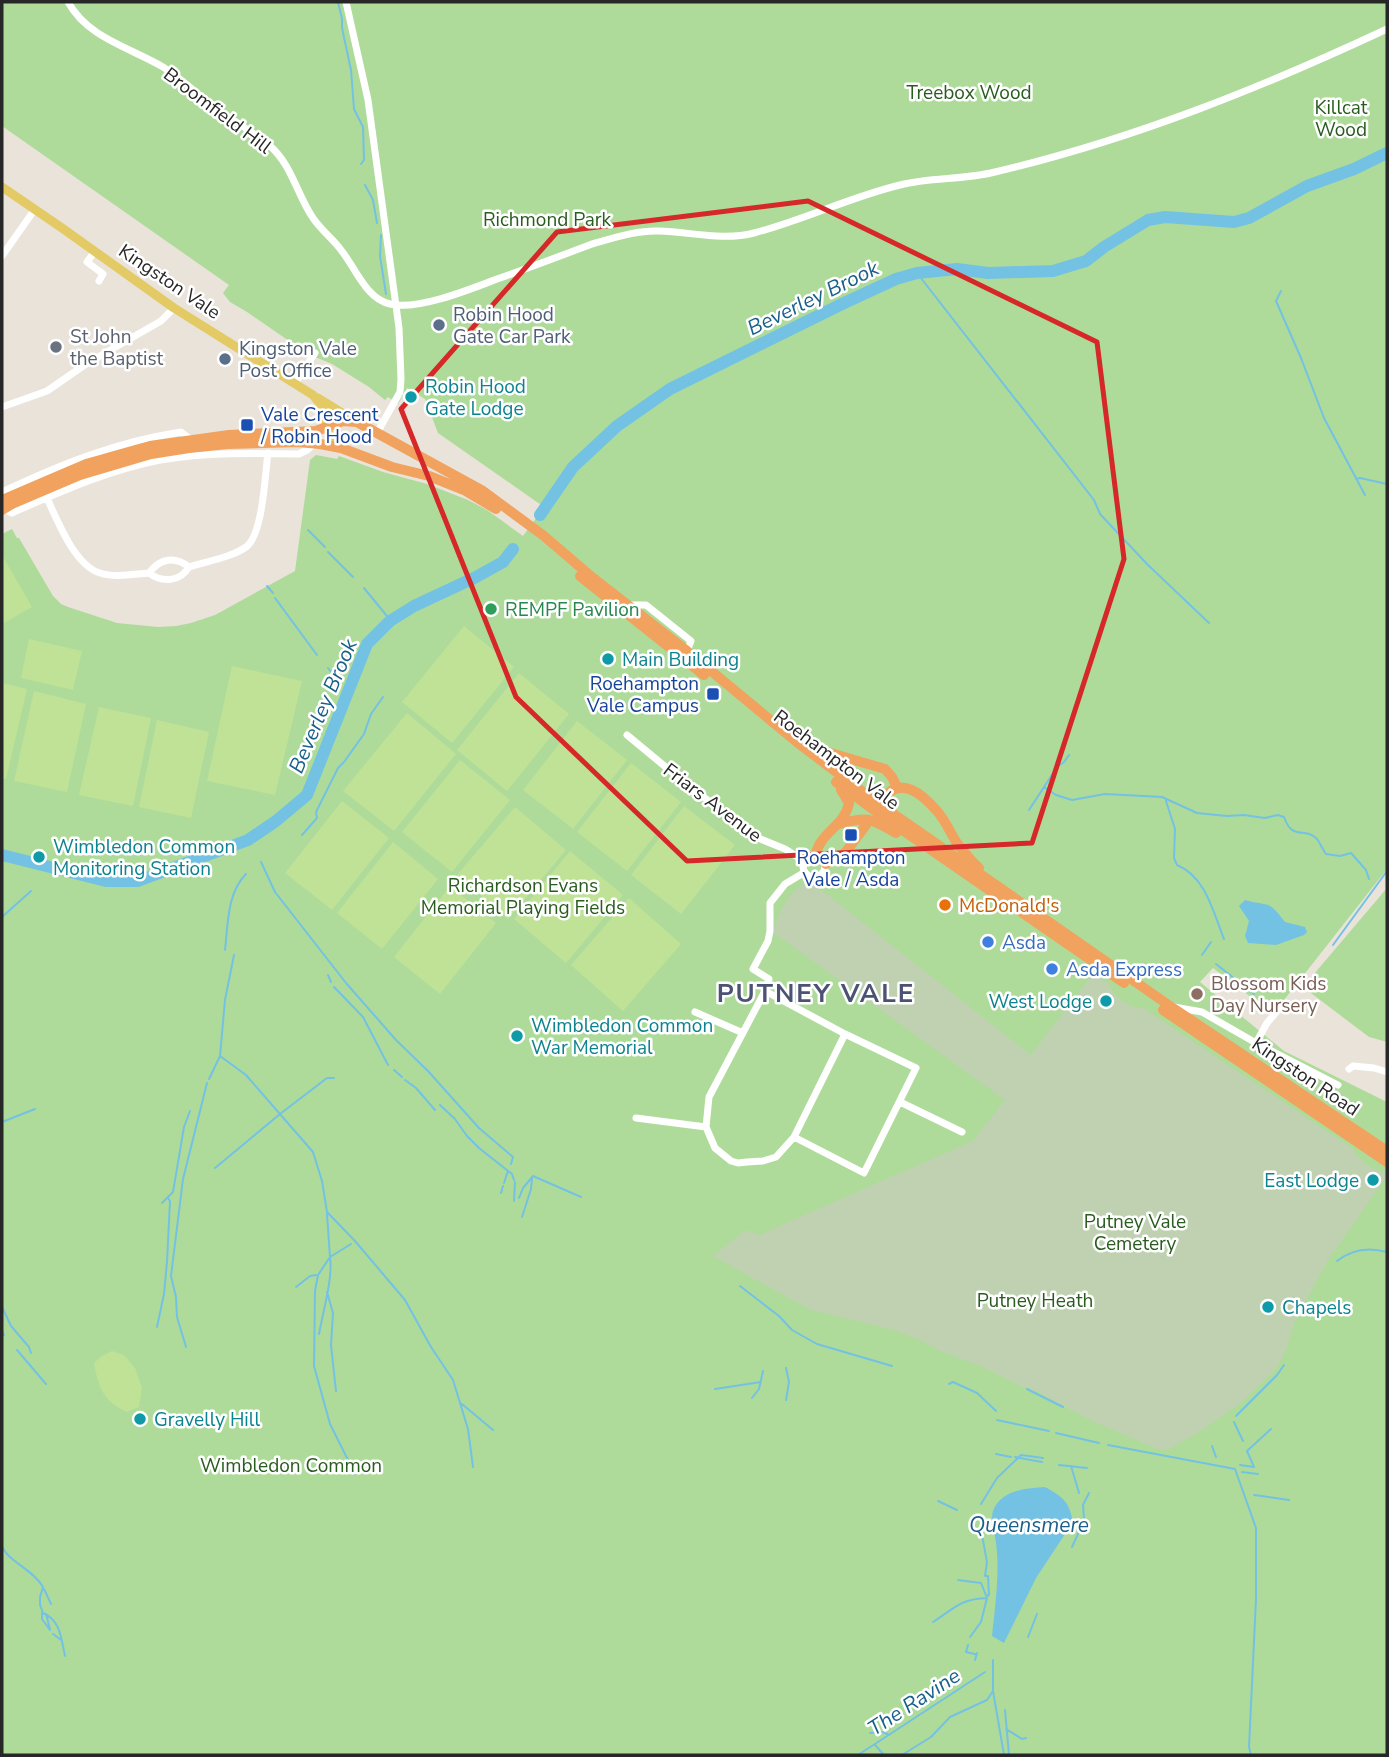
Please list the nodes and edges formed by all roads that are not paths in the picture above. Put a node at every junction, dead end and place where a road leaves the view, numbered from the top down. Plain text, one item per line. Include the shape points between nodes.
1 (68, 2) edge
2 (346, 2) edge
3 (1387, 29) edge
4 (2, 187) edge
5 (34, 209) junction
6 (95, 251) junction
7 (2, 254) edge
8 (99, 281) dead end
9 (397, 306) junction
10 (174, 308) junction
11 (314, 353) dead end
12 (306, 366) dead end
13 (301, 374) dead end
14 (295, 384) junction
15 (313, 395) junction
16 (2, 407) edge
17 (357, 422) junction
18 (328, 427) junction
19 (377, 433) junction
20 (186, 436) junction
21 (315, 443) junction
22 (341, 448) junction
23 (268, 453) junction
24 (2, 492) edge
25 (47, 498) junction
26 (488, 499) junction
27 (2, 506) edge
28 (189, 567) junction
29 (149, 573) junction
30 (750, 704) junction
31 (627, 735) dead end
32 (836, 782) junction
33 (897, 787) junction
34 (884, 798) dead end
35 (868, 802) junction
36 (839, 824) junction
37 (866, 825) dead end
38 (899, 827) junction
39 (816, 855) junction
40 (804, 861) junction
41 (825, 864) junction
42 (805, 872) junction
43 (993, 883) junction
44 (765, 991) junction
45 (1170, 1006) joint
46 (1279, 1009) dead end
47 (695, 1012) dead end
48 (1196, 1017) junction
49 (743, 1033) junction
50 (845, 1034) junction
51 (1256, 1043) junction
52 (1349, 1069) dead end
53 (1387, 1072) edge
54 (1338, 1085) dead end
55 (900, 1102) junction
56 (636, 1118) dead end
57 (706, 1127) junction
58 (962, 1132) dead end
59 (794, 1138) junction
60 (1387, 1151) edge
61 (1387, 1162) edge

1 - 9 street, Broomfield Hill via 90,29 164,68 271,147 286,165 314,219 367,287 378,299
2 - 9 street via 368,100
3 - 9 street via 1199,109 1058,156 978,176 904,184 739,236 635,233 592,244 461,293
4 - 5 main road, Kingston Vale
5 - 6 main road, Kingston Vale
5 - 7 street
6 - 8 street via 83,262 103,274
6 - 10 main road, Kingston Vale
9 - 19 street via 400,392
10 - 14 main road, Kingston Vale
10 - 16 street via 47,391
11 - 12 street
13 - 14 street
14 - 15 main road, Kingston Vale
15 - 17 main road, Kingston Vale
15 - 18 main road via 324,410
17 - 18 highway
17 - 19 highway
18 - 20 highway
18 - 22 main road via 332,441
19 - 26 highway via 469,482
20 - 24 street via 140,440 80,457
20 - 27 highway via 86,464
21 - 22 highway
21 - 23 street via 301,454
21 - 27 highway via 227,444 151,454 80,475
22 - 26 highway
23 - 25 street via 159,460
23 - 28 street via 251,543
25 - 27 street via 12,513
25 - 29 street via 88,568 107,575
26 - 30 highway, Roehampton Vale via 544,536
26 - 32 highway, Roehampton Vale
28 - 29 street via 185,574 165,580
28 - 29 street via 173,559 162,561
30 - 33 highway via 817,747 885,769
30 - 35 highway, Roehampton Vale
31 - 40 street, Friars Avenue via 758,838
32 - 35 highway, Roehampton Vale
32 - 36 highway via 849,803
33 - 34 highway
33 - 43 highway via 911,789 937,810 956,841
35 - 38 highway, Roehampton Vale
36 - 38 highway via 868,819
36 - 39 highway via 821,841
37 - 41 highway via 845,853
38 - 43 highway, Roehampton Vale
38 - 61 highway, Kingston Road via 923,849 936,853
39 - 40 street
39 - 41 street
40 - 42 street
41 - 42 street via 820,875
42 - 44 street via 785,884 770,903 768,941 753,969 769,979
43 - 45 highway, Roehampton Vale
44 - 49 street
44 - 50 street
45 - 48 highway, Kingston Road
46 - 51 street
47 - 49 street
48 - 51 street via 1202,1012
48 - 60 highway, Kingston Road
49 - 57 street via 709,1097
50 - 55 street via 916,1068
50 - 59 street
51 - 54 street
52 - 53 street via 1363,1066
55 - 58 street
55 - 59 street via 864,1173
56 - 57 street
57 - 59 street via 715,1148 738,1163 776,1157

